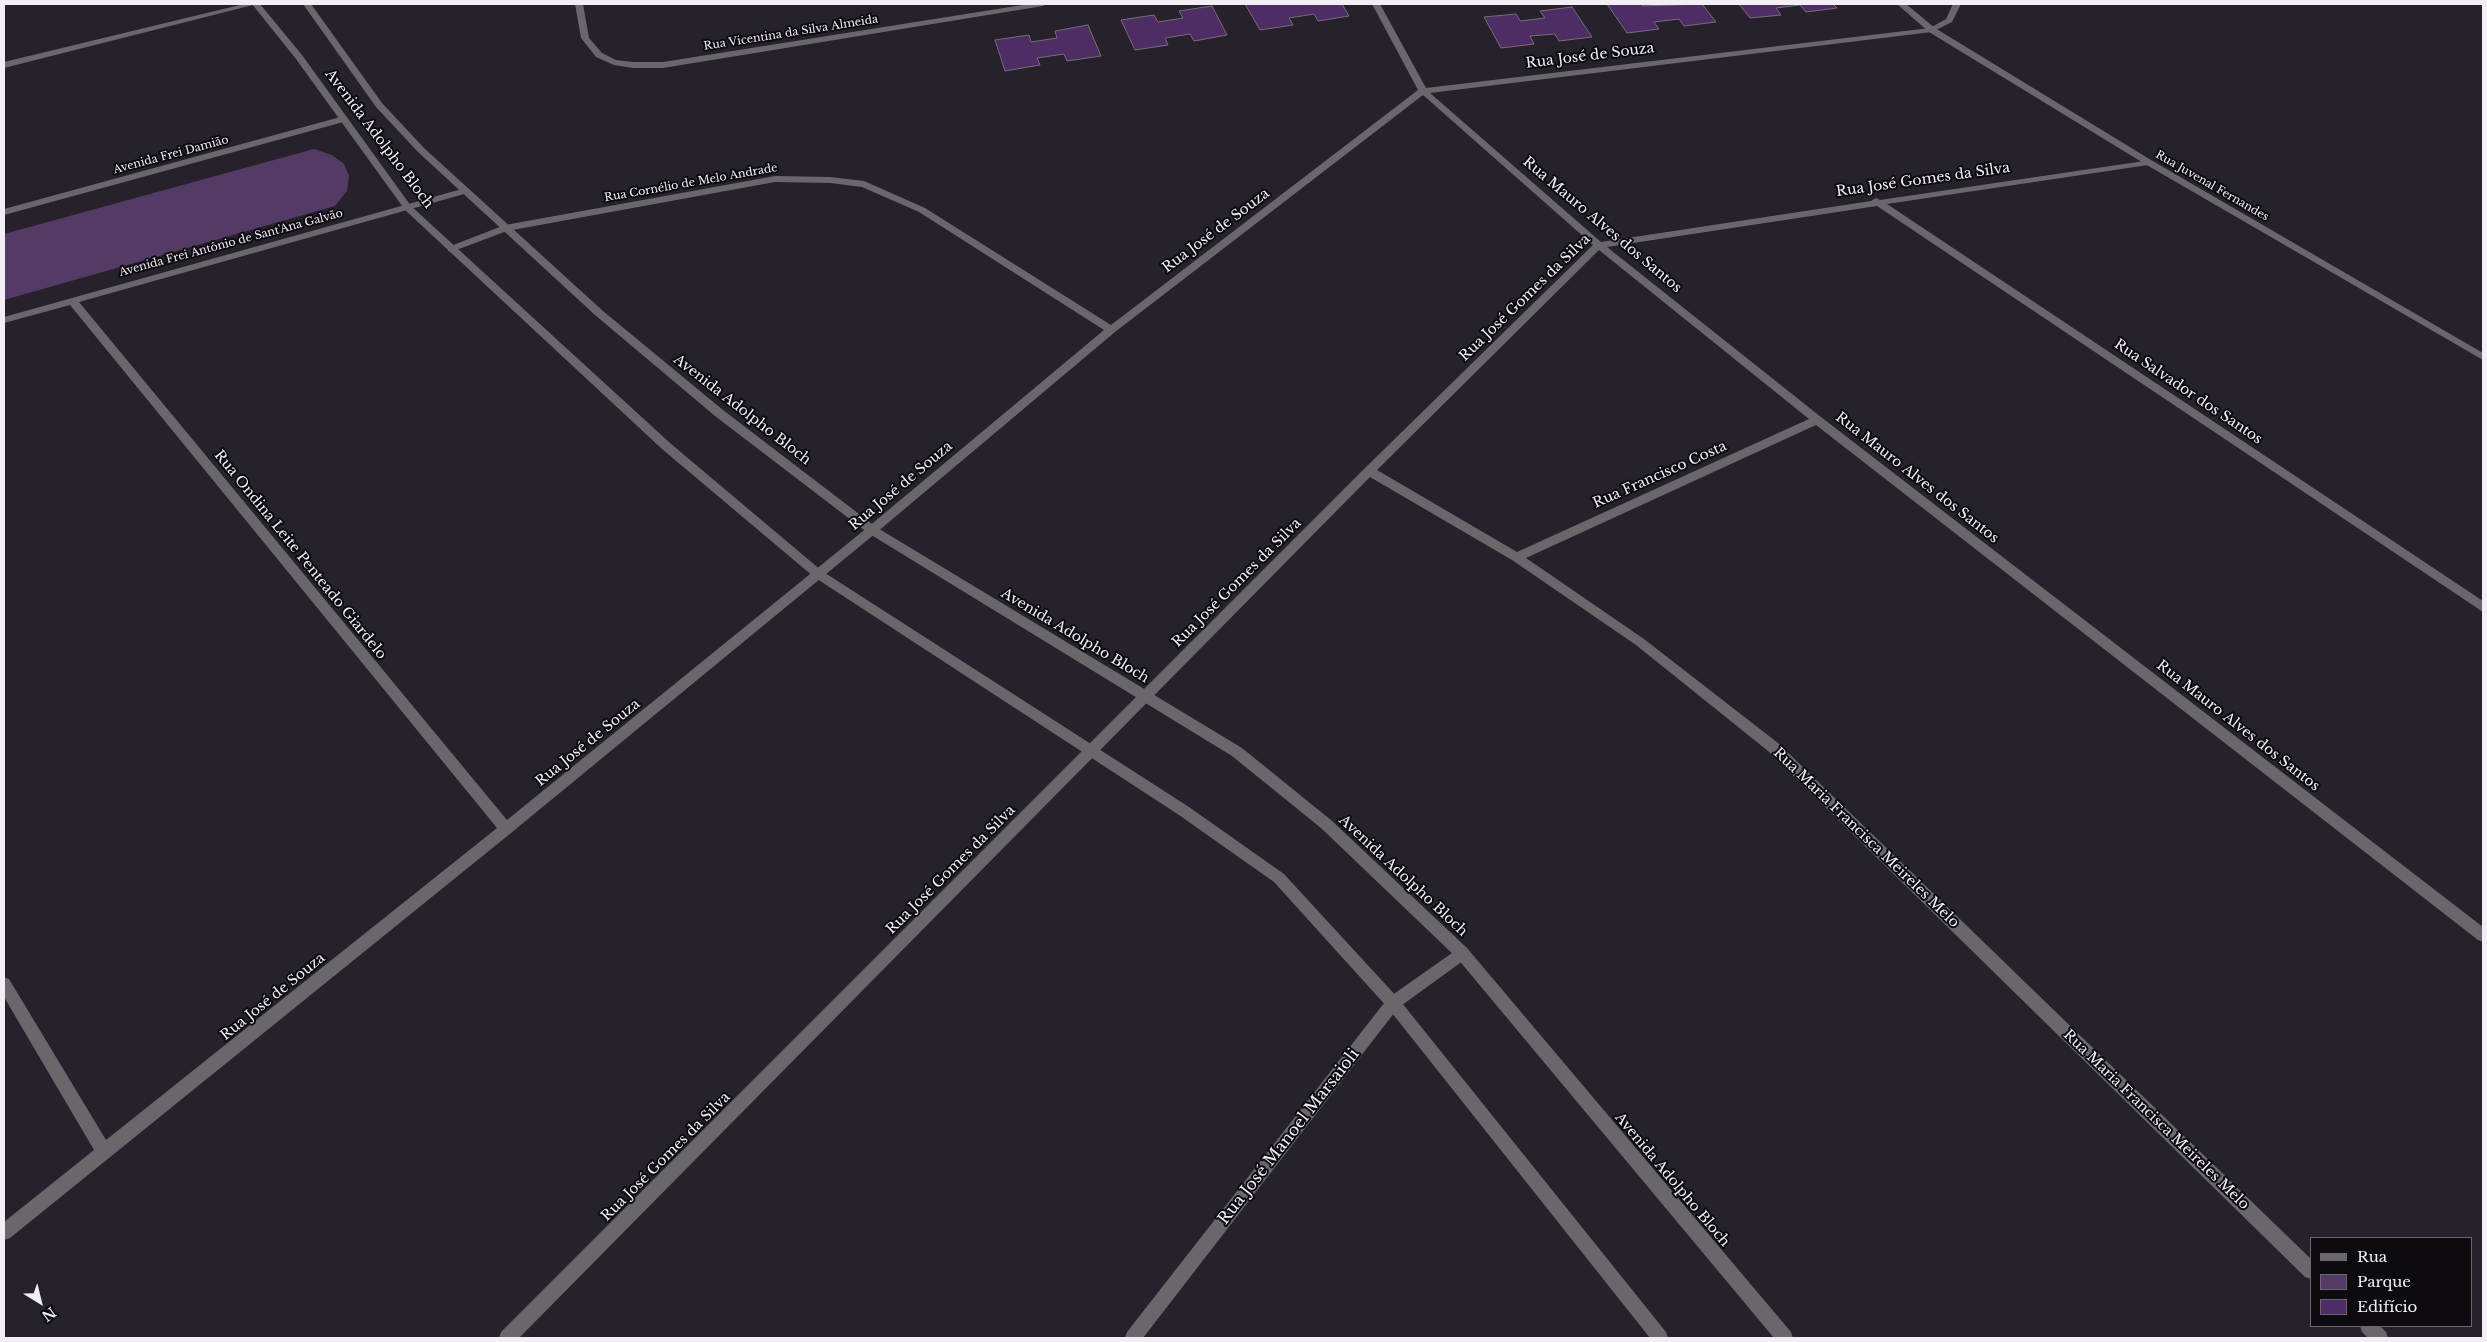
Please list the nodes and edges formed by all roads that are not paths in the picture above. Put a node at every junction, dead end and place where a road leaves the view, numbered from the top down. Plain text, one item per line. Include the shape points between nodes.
1 (254, 4) edge
2 (308, 4) edge
3 (578, 4) edge
4 (1043, 4) edge
5 (1376, 4) edge
6 (1901, 4) edge
7 (1957, 4) edge
8 (1932, 30) junction
9 (4, 65) edge
10 (1423, 91) junction
11 (344, 119) junction
12 (2148, 162) junction
13 (465, 191) junction
14 (1876, 201) junction
15 (408, 208) junction
16 (4, 212) edge
17 (505, 228) junction
18 (1599, 245) junction
19 (450, 249) junction
20 (71, 300) junction
21 (4, 320) edge
22 (1111, 330) junction
23 (2483, 357) edge
24 (1818, 420) junction
25 (1369, 471) junction
26 (872, 530) junction
27 (1516, 557) junction
28 (818, 574) junction
29 (2483, 607) edge
30 (1146, 696) junction
31 (1090, 751) junction
32 (506, 829) junction
33 (2483, 936) edge
34 (1462, 953) junction
35 (4, 984) edge
36 (1393, 1003) junction
37 (104, 1152) junction
38 (4, 1232) edge
39 (2310, 1269) edge
40 (2369, 1327) edge
41 (507, 1338) edge
42 (1134, 1338) edge
43 (1660, 1338) edge
44 (1785, 1338) edge
45 (2380, 1338) edge

1 - 9 street
1 - 11 street, Avenida Adolpho Bloch via 299,57
2 - 13 street, Avenida Adolpho Bloch via 379,105
3 - 4 street, Rua Vicentina da Silva Almeida via 585,38 599,55 624,63 663,65
5 - 10 street, Rua Mauro Alves dos Santos
6 - 8 street, Rua Juvenal Fernandes
7 - 8 street via 1949,20
8 - 10 street, Rua José de Souza
8 - 12 street, Rua Juvenal Fernandes
10 - 18 street, Rua Mauro Alves dos Santos
10 - 22 street, Rua José de Souza
11 - 15 street, Avenida Adolpho Bloch
11 - 16 street, Avenida Frei Damião
12 - 14 street, Rua José Gomes da Silva
12 - 23 street, Rua Juvenal Fernandes
13 - 15 street, Avenida Frei Antônio de Sant'Ana Galvão
13 - 17 street, Avenida Adolpho Bloch
14 - 18 street, Rua José Gomes da Silva
14 - 29 street, Rua Salvador dos Santos
15 - 19 street, Avenida Adolpho Bloch
15 - 20 street, Avenida Frei Antônio de Sant'Ana Galvão
17 - 19 street, Rua Cornélio de Melo Andrade
17 - 22 street, Rua Cornélio de Melo Andrade via 775,179 864,184 922,210
17 - 26 street, Avenida Adolpho Bloch via 599,313 711,407
18 - 24 street, Rua Mauro Alves dos Santos
18 - 25 street, Rua José Gomes da Silva
19 - 28 street, Avenida Adolpho Bloch via 666,446
20 - 21 street, Avenida Frei Antônio de Sant'Ana Galvão
20 - 32 street, Rua Ondina Leite Penteado Giardelo
22 - 26 street, Rua José de Souza
24 - 27 street, Rua Francisco Costa
24 - 33 street, Rua Mauro Alves dos Santos
25 - 27 street, Rua Maria Francisca Meireles Melo
25 - 30 street, Rua José Gomes da Silva
26 - 28 street, Rua José de Souza
26 - 30 street, Avenida Adolpho Bloch
27 - 39 street, Rua Maria Francisca Meireles Melo via 1640,642 1773,747
28 - 31 street, Avenida Adolpho Bloch
28 - 32 street, Rua José de Souza
30 - 31 street, Rua José Gomes da Silva
30 - 34 street, Avenida Adolpho Bloch via 1237,752 1326,824
31 - 36 street, Avenida Adolpho Bloch via 1184,810 1279,878
31 - 41 street, Rua José Gomes da Silva
32 - 37 street, Rua José de Souza
34 - 36 street, Rua José Manoel Marsaioli
34 - 44 street, Avenida Adolpho Bloch
35 - 37 street
36 - 42 street, Rua José Manoel Marsaioli
36 - 43 street, Avenida Adolpho Bloch
37 - 38 street, Rua José de Souza
40 - 45 street

